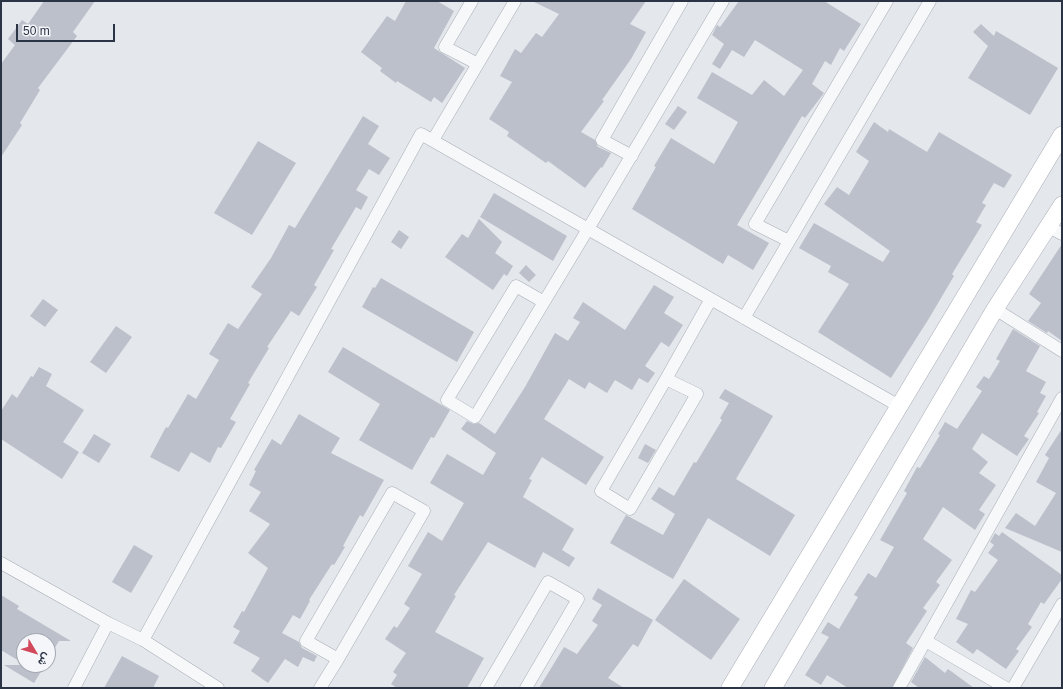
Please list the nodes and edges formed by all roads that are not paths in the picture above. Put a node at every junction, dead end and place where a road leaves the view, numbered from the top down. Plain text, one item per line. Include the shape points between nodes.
1 (472, 1) edge
2 (515, 1) edge
3 (682, 1) edge
4 (723, 1) edge
5 (887, 1) edge
6 (930, 1) edge
7 (478, 64) junction
8 (1062, 135) edge
9 (433, 140) junction
10 (632, 156) junction
11 (1062, 205) edge
12 (588, 229) junction
13 (1055, 231) edge
14 (789, 241) junction
15 (711, 299) junction
16 (544, 302) junction
17 (995, 309) junction
18 (744, 318) junction
19 (1062, 350) edge
20 (666, 378) junction
21 (1062, 398) edge
22 (899, 406) junction
23 (1, 563) edge
24 (1062, 604) edge
25 (108, 623) junction
26 (143, 640) junction
27 (926, 641) junction
28 (338, 659) junction
29 (74, 688) edge
30 (218, 688) edge
31 (320, 688) edge
32 (486, 688) edge
33 (526, 688) edge
34 (730, 688) edge
35 (773, 688) edge
36 (899, 688) edge
37 (1006, 688) edge
38 (1012, 688) edge

1 - 7 street via 445,47
2 - 7 street
3 - 10 street via 602,140
4 - 10 street
5 - 14 street via 755,224
6 - 14 street
7 - 9 street
8 - 22 street
9 - 12 street
9 - 26 street via 421,134
10 - 12 street
11 - 13 street
12 - 15 street
12 - 16 street
13 - 17 street
14 - 18 street
15 - 18 street
15 - 20 street
16 - 16 street via 516,286 447,400 475,417
17 - 19 street
17 - 35 street
18 - 22 street
20 - 20 street via 601,491 630,509 696,394
21 - 27 street
22 - 34 street
23 - 25 street
24 - 38 street
25 - 26 street
25 - 29 street
26 - 30 street
27 - 36 street
27 - 37 street
28 - 28 street via 424,511 392,493 306,641
28 - 31 street
32 - 33 street via 548,582 578,599

